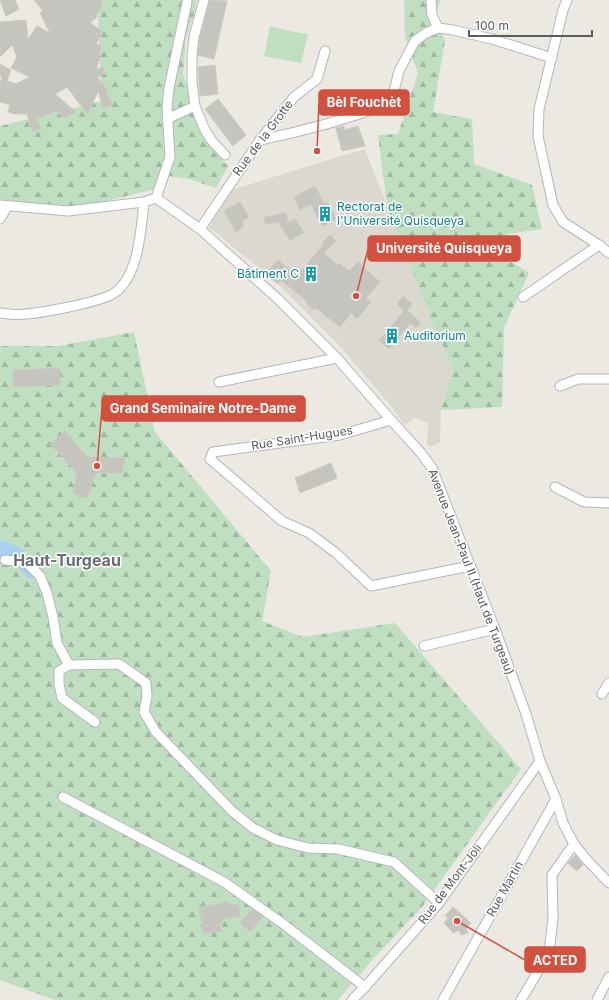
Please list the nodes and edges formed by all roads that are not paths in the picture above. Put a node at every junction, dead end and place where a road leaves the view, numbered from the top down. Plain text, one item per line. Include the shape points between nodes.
1 (204, 0) edge
2 (430, 0) edge
3 (567, 0) edge
4 (187, 2) dead end
5 (438, 28) junction
6 (325, 51) dead end
7 (552, 58) junction
8 (195, 106) junction
9 (167, 119) junction
10 (260, 140) junction
11 (225, 155) dead end
12 (156, 198) junction
13 (144, 202) junction
14 (3, 206) edge
15 (0, 219) edge
16 (200, 229) junction
17 (599, 245) junction
18 (609, 253) edge
19 (523, 297) dead end
20 (0, 313) edge
21 (337, 358) junction
22 (609, 379) edge
23 (219, 382) dead end
24 (560, 386) dead end
25 (391, 420) junction
26 (555, 487) dead end
27 (609, 503) edge
28 (5, 560) dead end
29 (470, 566) junction
30 (495, 629) junction
31 (424, 646) dead end
32 (69, 665) junction
33 (609, 683) edge
34 (602, 694) dead end
35 (95, 722) dead end
36 (540, 761) junction
37 (63, 797) dead end
38 (556, 799) junction
39 (574, 844) junction
40 (609, 883) edge
41 (439, 903) junction
42 (609, 978) edge
43 (365, 987) junction
44 (352, 1000) edge
45 (443, 1000) edge
46 (521, 1000) edge
47 (597, 1000) edge

1 - 8 street via 192,55
2 - 5 street via 432,15
3 - 7 street
4 - 9 street via 169,88
5 - 7 street via 492,39
5 - 10 street via 415,41 399,71 391,103 363,114
6 - 10 street, Rue de la Grotte via 317,79 294,97
7 - 17 street via 539,109 538,136 553,205 563,222
8 - 9 street
8 - 11 street via 205,130
9 - 12 street via 170,158
10 - 16 street, Rue de la Grotte
12 - 13 street
12 - 16 street, Avenue Jean-Paul II (Haut de Turgeau)
13 - 14 street via 68,211
13 - 20 street via 140,242 132,269 122,285 112,294 83,304 41,312 12,315
14 - 15 street
16 - 21 street, Avenue Jean-Paul II (Haut de Turgeau) via 278,299
17 - 18 street
17 - 19 street
21 - 23 street
21 - 25 street, Avenue Jean-Paul II (Haut de Turgeau)
22 - 24 street via 578,379
25 - 29 street, Avenue Jean-Paul II (Haut de Turgeau) via 432,468
25 - 29 street, Rue Saint-Hugues via 340,435 213,452 210,460 282,521 309,533 336,553 371,586
26 - 27 street via 584,502
28 - 32 street via 26,562 40,576 47,593 57,642
29 - 30 street, Avenue Jean-Paul II (Haut de Turgeau)
30 - 31 street
30 - 36 street, Avenue Jean-Paul II (Haut de Turgeau)
32 - 35 street via 59,671 62,698
32 - 41 street via 119,664 146,683 144,712 156,732 232,811 253,828 277,840 308,848 338,849 394,862
33 - 34 street
36 - 38 street, Avenue Jean-Paul II (Haut de Turgeau)
36 - 41 street, Rue de Mont-Joli
37 - 43 street via 224,882
38 - 39 street, Avenue Jean-Paul II (Haut de Turgeau)
38 - 45 street, Rue Martin
39 - 40 street, Avenue Jean-Paul II (Haut de Turgeau)
39 - 46 street via 552,875 553,918 549,953
41 - 43 street, Rue de Mont-Joli
42 - 47 street
43 - 44 street, Rue de Mont-Joli

